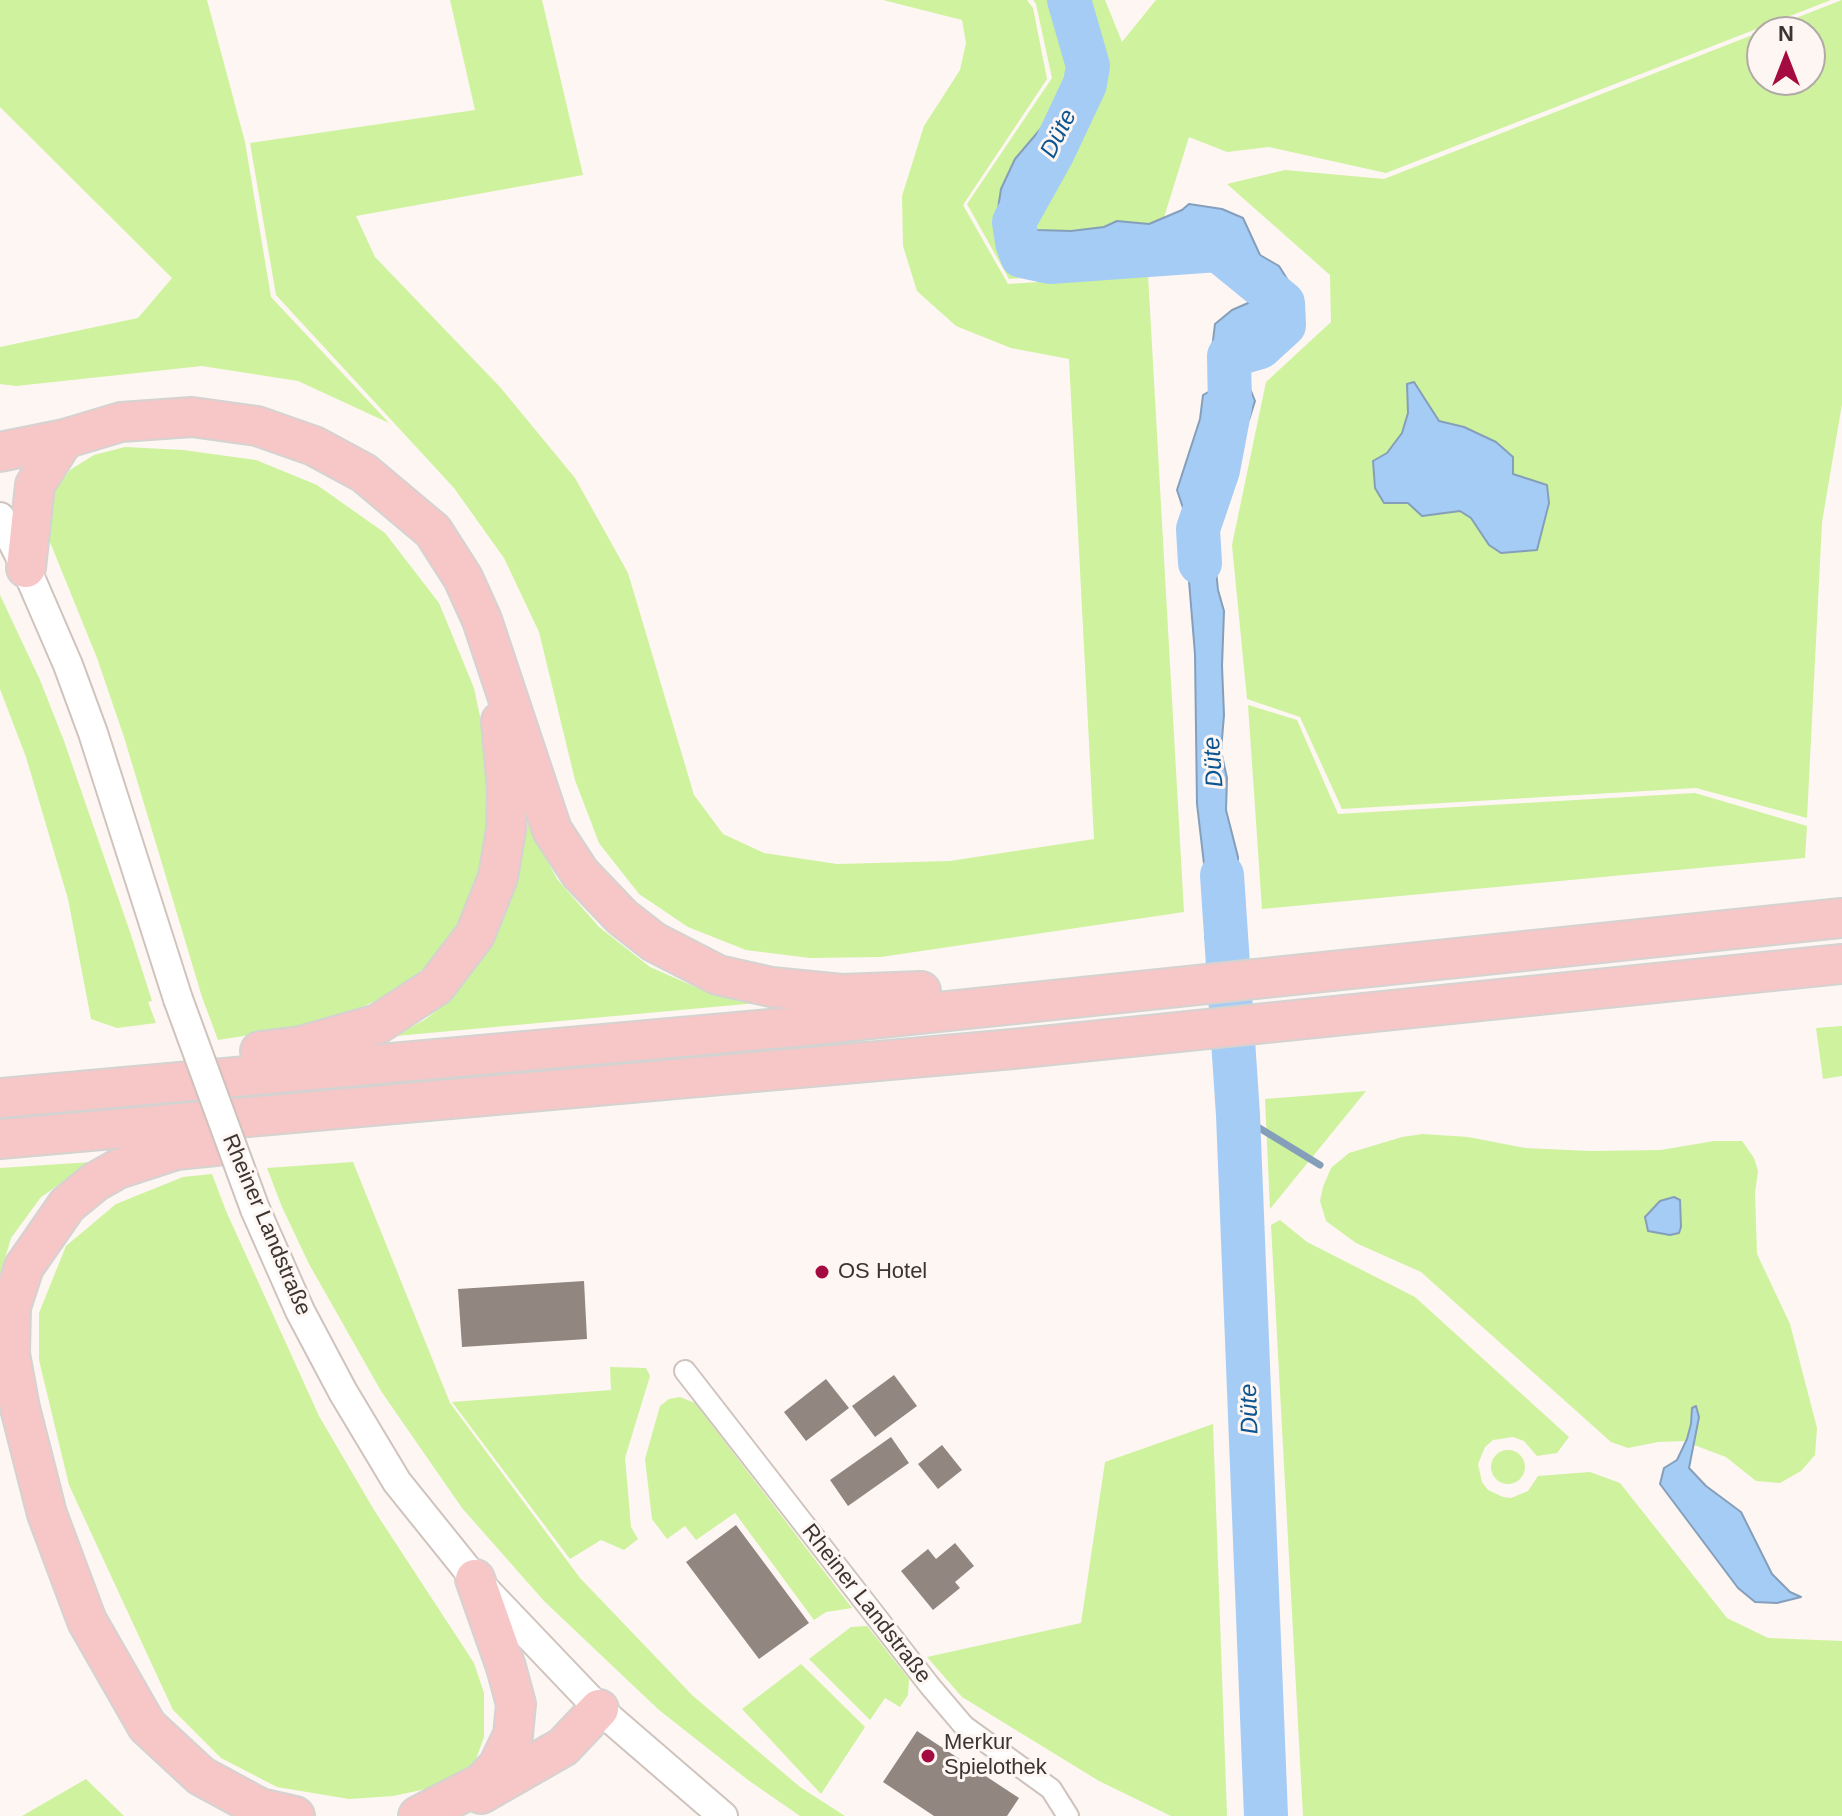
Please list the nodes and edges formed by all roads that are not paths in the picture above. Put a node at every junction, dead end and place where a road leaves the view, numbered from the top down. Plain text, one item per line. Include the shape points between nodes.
1 (64, 439) junction
2 (0, 452) edge
3 (0, 517) edge
4 (26, 568) junction
5 (497, 671) junction
6 (1842, 918) edge
7 (1842, 964) edge
8 (1005, 1006) junction
9 (0, 1097) edge
10 (433, 1102) junction
11 (0, 1139) edge
12 (685, 1371) dead end
13 (0, 1424) edge
14 (47, 1514) junction
15 (475, 1579) junction
16 (599, 1709) junction
17 (295, 1816) edge
18 (420, 1816) edge
19 (723, 1816) edge
20 (1068, 1816) edge

1 - 2 highway
1 - 4 highway via 35,485
1 - 5 highway via 121,422 192,417 257,426 314,446 364,473 433,531 463,578
3 - 4 main road, Rheiner Landstraße
4 - 15 main road, Rheiner Landstraße, bridge via 93,733 178,999 255,1209 300,1311 397,1482
5 - 8 highway via 552,830 580,873 654,942 718,975 771,987 842,994 953,988
5 - 9 highway via 507,790 498,877 475,935 436,986 378,1024 301,1046 70,1070
6 - 8 highway
7 - 10 highway
8 - 9 highway
10 - 11 highway
10 - 14 highway via 414,1124 176,1150 118,1169 67,1205 24,1267 11,1307 10,1354
12 - 20 street, Rheiner Landstraße via 964,1726 1051,1789
13 - 14 highway
14 - 17 highway via 87,1621 147,1726 201,1776 260,1808
15 - 16 main road, Rheiner Landstraße
15 - 18 highway via 516,1704 513,1735 498,1766 482,1783
16 - 18 highway via 563,1747 487,1791
16 - 19 main road, Rheiner Landstraße

